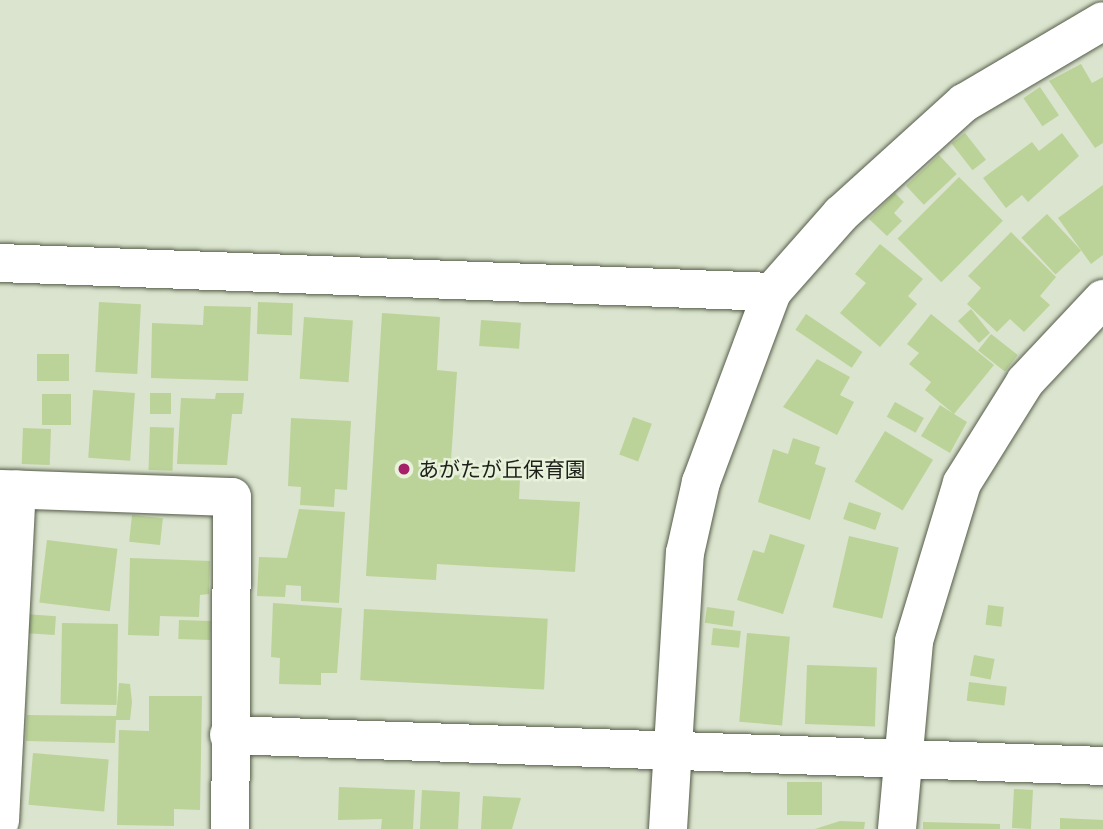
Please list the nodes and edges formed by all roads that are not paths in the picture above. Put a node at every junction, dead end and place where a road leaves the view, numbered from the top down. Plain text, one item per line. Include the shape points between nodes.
1 (1103, 21) edge
2 (0, 263) edge
3 (772, 292) junction
4 (1103, 299) edge
5 (8, 489) edge
6 (2, 716) edge
7 (229, 735) junction
8 (671, 752) junction
9 (901, 760) junction
10 (1103, 766) edge
11 (0, 821) edge
12 (230, 829) edge
13 (668, 829) edge
14 (897, 829) edge

1 - 3 street via 964,103 841,214
2 - 3 street
3 - 8 street via 701,482 685,553
4 - 9 street via 1025,382 962,483 914,641
5 - 6 street
5 - 7 street via 232,497
6 - 11 street
7 - 8 street
7 - 12 street
8 - 9 street
8 - 13 street
9 - 10 street
9 - 14 street

